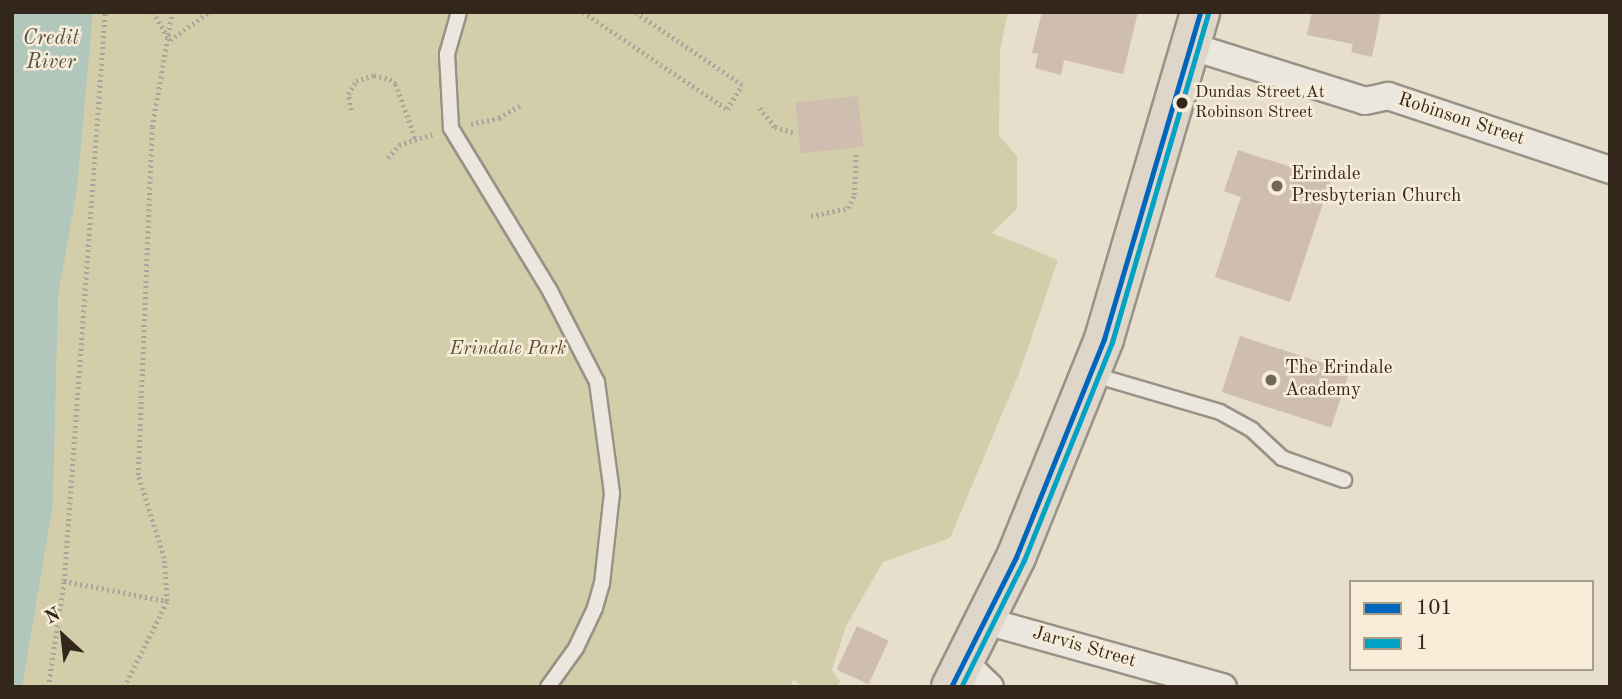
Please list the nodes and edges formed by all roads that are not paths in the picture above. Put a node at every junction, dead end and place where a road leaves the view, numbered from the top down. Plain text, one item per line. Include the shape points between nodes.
1 (460, 12) edge
2 (1195, 29) edge
3 (1610, 170) edge
4 (1091, 374) junction
5 (1344, 480) dead end
6 (986, 621) junction
7 (969, 678) edge
8 (548, 687) edge
9 (1223, 687) edge

1 - 8 lane via 447,54 451,128 550,291 597,382 612,493 602,583 576,648
2 - 3 street, Robinson Street via 1365,100 1388,96
2 - 4 main road
4 - 5 lane via 1220,412 1252,430 1282,458
4 - 6 main road
6 - 7 main road
6 - 9 street, Jarvis Street

